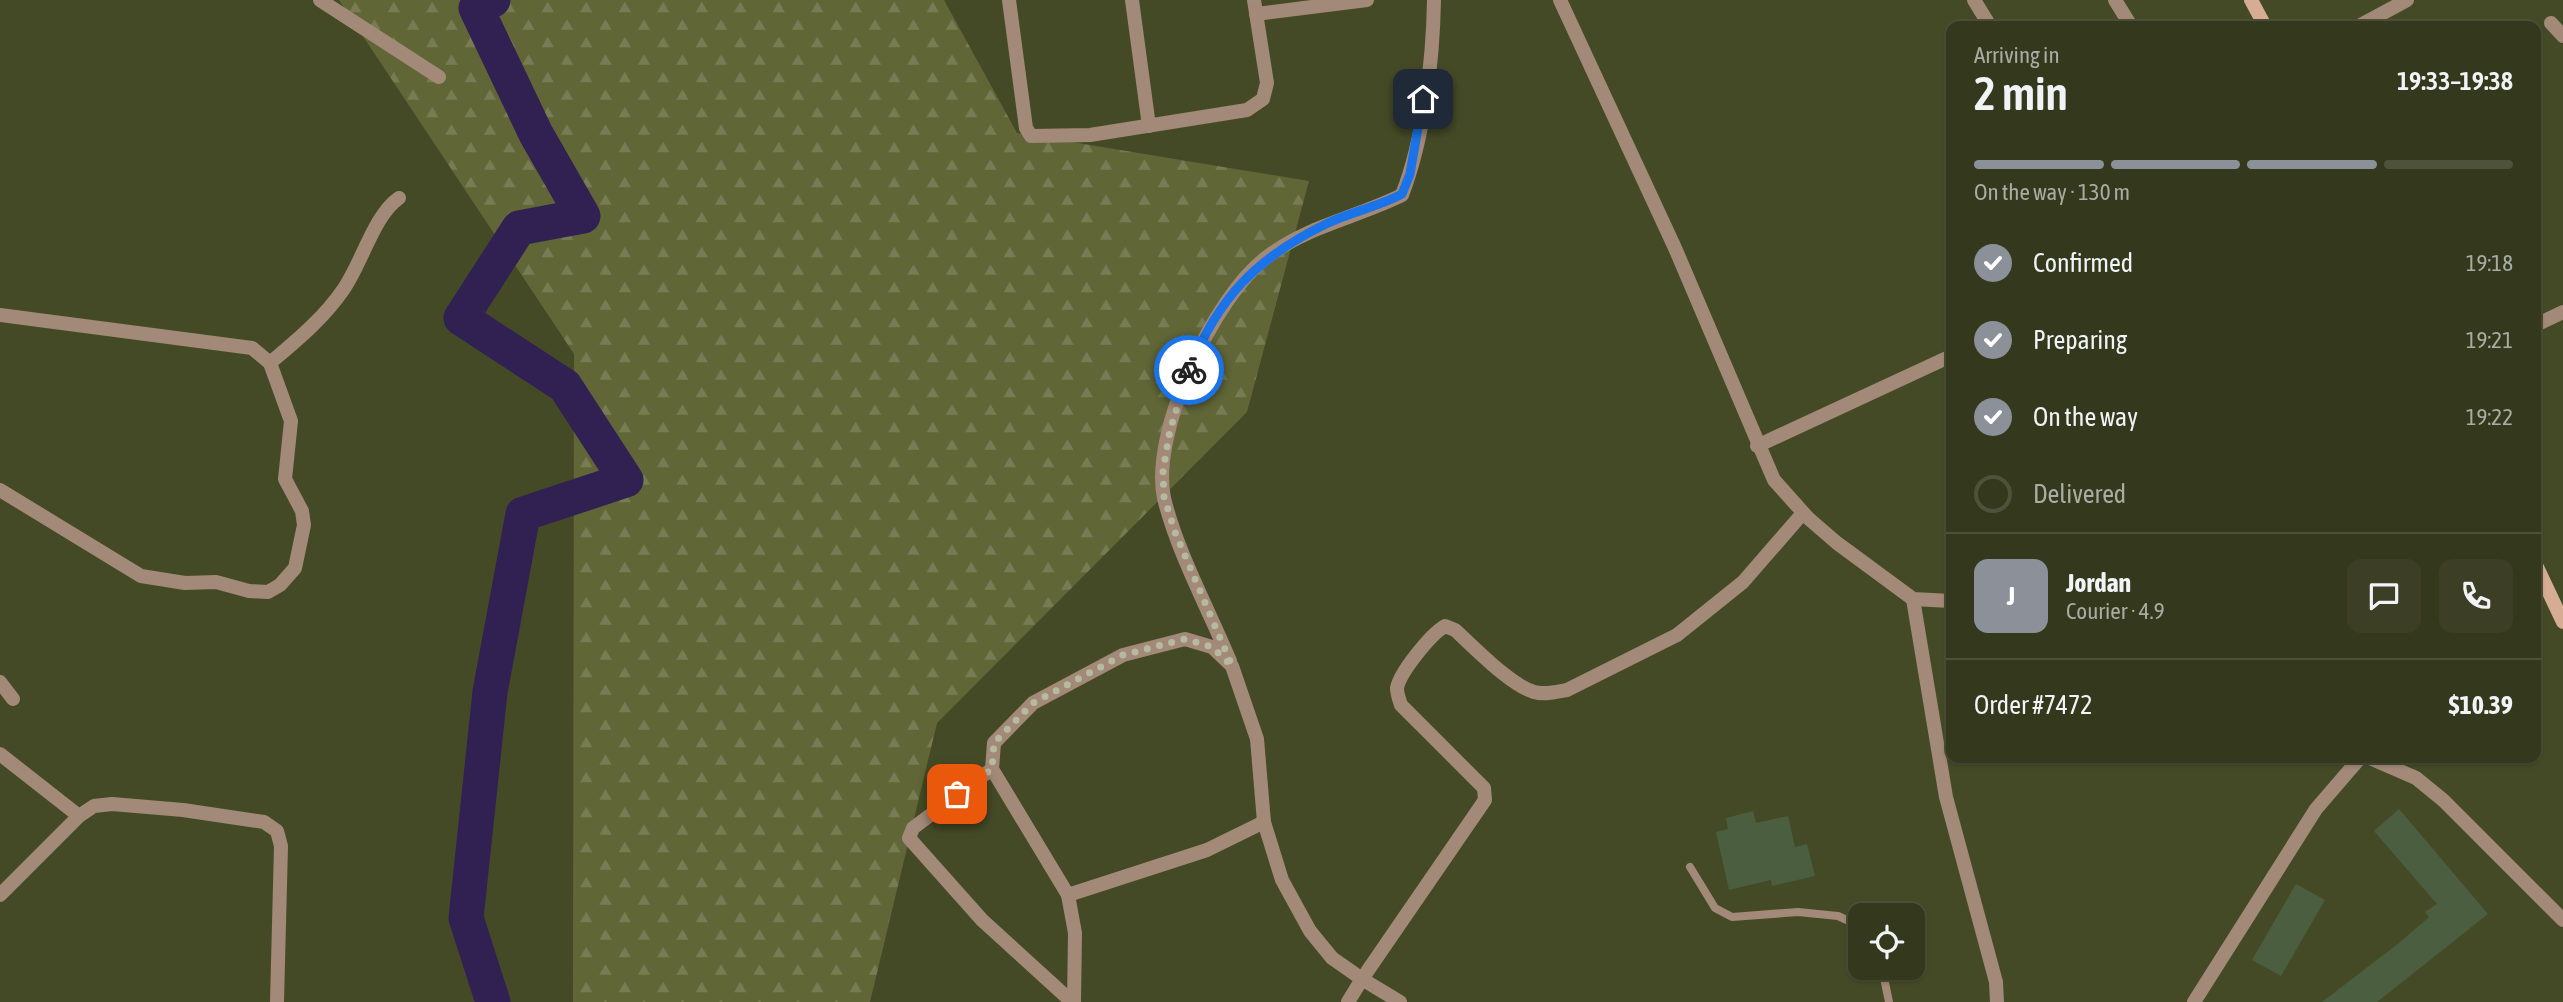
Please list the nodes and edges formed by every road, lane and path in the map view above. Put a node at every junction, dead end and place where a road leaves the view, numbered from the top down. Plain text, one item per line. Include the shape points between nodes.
1 (320, 0) edge
2 (1009, 0) edge
3 (1132, 0) edge
4 (1367, 0) edge
5 (1434, 0) edge
6 (1560, 0) edge
7 (1974, 0) edge
8 (2115, 0) edge
9 (2251, 0) edge
10 (2407, 0) edge
11 (1255, 7) edge
12 (1987, 21) edge
13 (2128, 21) edge
14 (2262, 21) edge
15 (2368, 21) edge
16 (2551, 23) dead end
17 (2563, 36) edge
18 (439, 77) dead end
19 (1149, 127) junction
20 (399, 198) dead end
21 (2563, 312) edge
22 (0, 315) edge
23 (2541, 323) edge
24 (1946, 358) edge
25 (270, 363) junction
26 (1758, 446) junction
27 (0, 491) edge
28 (1803, 513) junction
29 (2541, 576) edge
30 (1913, 599) junction
31 (1946, 601) edge
32 (2563, 622) edge
33 (1232, 666) junction
34 (0, 682) edge
35 (13, 699) dead end
36 (0, 754) edge
37 (2356, 763) edge
38 (2382, 763) edge
39 (992, 769) junction
40 (79, 816) junction
41 (1264, 822) junction
42 (1690, 867) dead end
43 (0, 895) edge
44 (1068, 895) junction
45 (2563, 920) edge
46 (1848, 921) edge
47 (1362, 979) junction
48 (1884, 980) edge
49 (273, 1000) edge
50 (1073, 1002) edge
51 (1348, 1002) edge
52 (1399, 1002) edge
53 (1889, 1002) edge
54 (1997, 1002) edge
55 (2194, 1002) edge

1 - 18 street
2 - 19 street via 1027,133 1090,135
3 - 19 street
4 - 11 street
5 - 33 street via 1420,122 1402,194 1328,223 1267,257 1235,290 1208,330 1170,430 1164,497
6 - 26 street via 1675,248
7 - 12 street
8 - 13 street
9 - 14 street
10 - 15 street
11 - 19 street via 1267,83 1263,99 1247,110
16 - 17 street
20 - 25 street via 379,218 344,289 320,320
21 - 23 street
22 - 25 street via 252,348
24 - 26 street
25 - 27 street via 291,421 285,479 304,525 295,568 268,592 141,576
26 - 28 street via 1774,480
28 - 30 street
28 - 47 street via 1743,582 1677,635 1567,690 1532,691 1455,630 1445,626 1435,632 1400,679 1396,692 1401,705 1484,788 1485,800
29 - 32 street
30 - 31 street
30 - 54 street via 1946,797 1996,982
33 - 39 street via 1212,647 1185,639 1123,655 1033,703 994,743
33 - 41 street via 1257,739
34 - 35 street
36 - 40 street
37 - 55 street via 2316,809
38 - 45 street via 2416,778 2443,800
39 - 44 street
39 - 50 street via 913,828 909,838 982,920
40 - 43 street
40 - 49 street via 94,806 124,805 264,822 277,831 281,846
41 - 44 street via 1207,850
41 - 47 street via 1282,880 1310,931 1332,958
42 - 46 lane via 1715,908 1732,917 1798,912
44 - 50 street via 1075,933
47 - 51 street
47 - 52 street
48 - 53 lane

